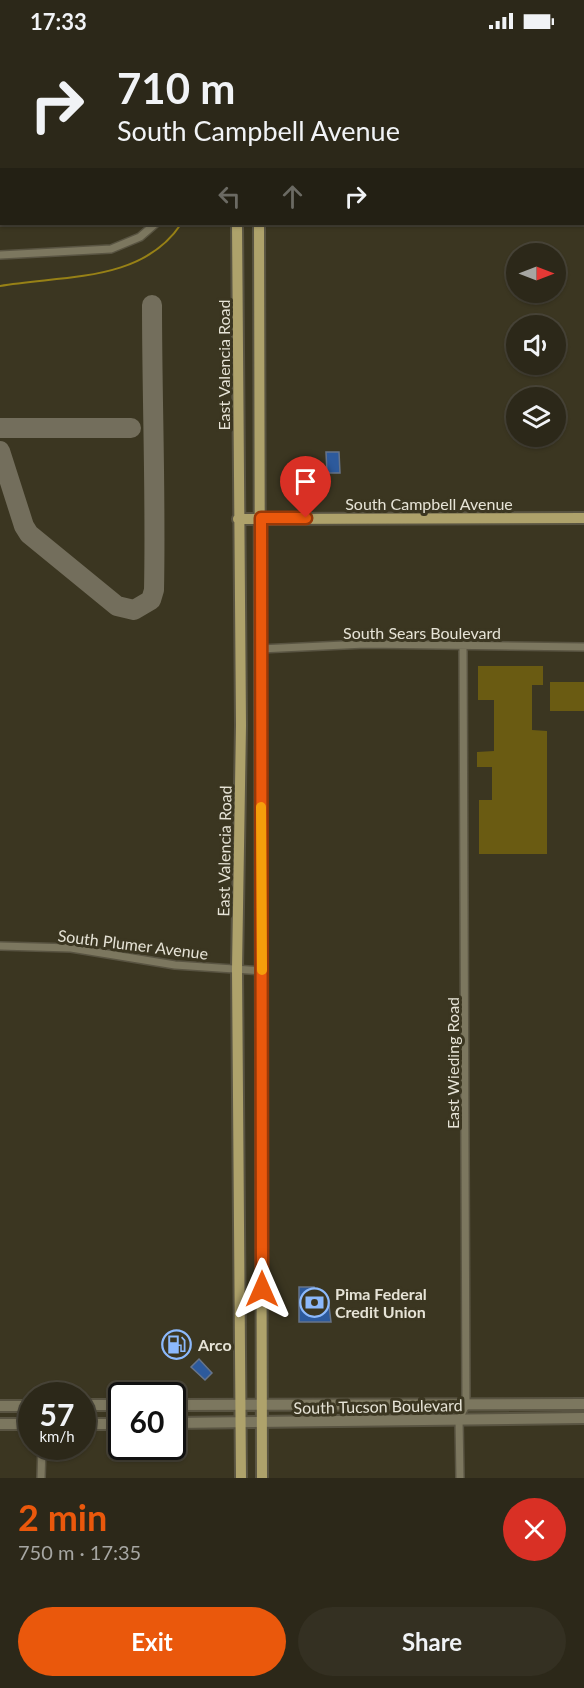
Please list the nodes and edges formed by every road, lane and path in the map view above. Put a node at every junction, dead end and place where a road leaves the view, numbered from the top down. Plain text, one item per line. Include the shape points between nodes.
1 (153, 225) edge
2 (237, 225) edge
3 (259, 225) edge
4 (0, 255) edge
5 (238, 302) junction
6 (259, 302) junction
7 (261, 518) junction
8 (584, 518) edge
9 (238, 519) junction
10 (463, 645) junction
11 (584, 647) edge
12 (260, 649) junction
13 (0, 946) edge
14 (237, 969) junction
15 (262, 971) junction
16 (240, 1204) junction
17 (262, 1204) junction
18 (262, 1404) junction
19 (584, 1404) edge
20 (186, 1405) edge
21 (241, 1405) junction
22 (466, 1405) junction
23 (0, 1406) edge
24 (18, 1406) edge
25 (584, 1418) edge
26 (459, 1419) junction
27 (241, 1423) junction
28 (262, 1423) junction
29 (0, 1424) edge
30 (18, 1424) edge
31 (186, 1424) edge
32 (42, 1460) edge
33 (41, 1478) edge
34 (241, 1478) edge
35 (262, 1478) edge
36 (460, 1478) edge

1 - 4 street via 140,237 111,249
2 - 5 main road, East Valencia Road
3 - 6 main road
5 - 6 main road
5 - 9 main road, East Valencia Road
6 - 7 main road
7 - 8 main road, South Campbell Avenue
7 - 9 main road, South Campbell Avenue
7 - 12 main road
9 - 14 main road, East Valencia Road via 241,725
10 - 11 street, South Sears Boulevard
10 - 12 street, South Sears Boulevard
10 - 22 street, East Wieding Road
12 - 15 main road
13 - 14 street, South Plumer Avenue via 71,948 175,965
14 - 15 street, South Plumer Avenue
14 - 16 main road, East Valencia Road
15 - 17 main road
16 - 17 main road
16 - 21 main road, East Valencia Road
17 - 18 main road
18 - 21 main road, South Tucson Boulevard
18 - 22 main road, South Tucson Boulevard
18 - 28 main road
19 - 22 main road, South Tucson Boulevard
20 - 21 main road, South Tucson Boulevard
21 - 27 main road, East Valencia Road
22 - 26 street, East Wieding Road
23 - 24 main road
25 - 26 main road, South Tucson Boulevard
26 - 28 main road, South Tucson Boulevard
26 - 36 street, East Wieding Road
27 - 28 main road, South Tucson Boulevard
27 - 31 main road, South Tucson Boulevard
27 - 34 main road, East Valencia Road
28 - 35 main road
29 - 30 main road
32 - 33 street

